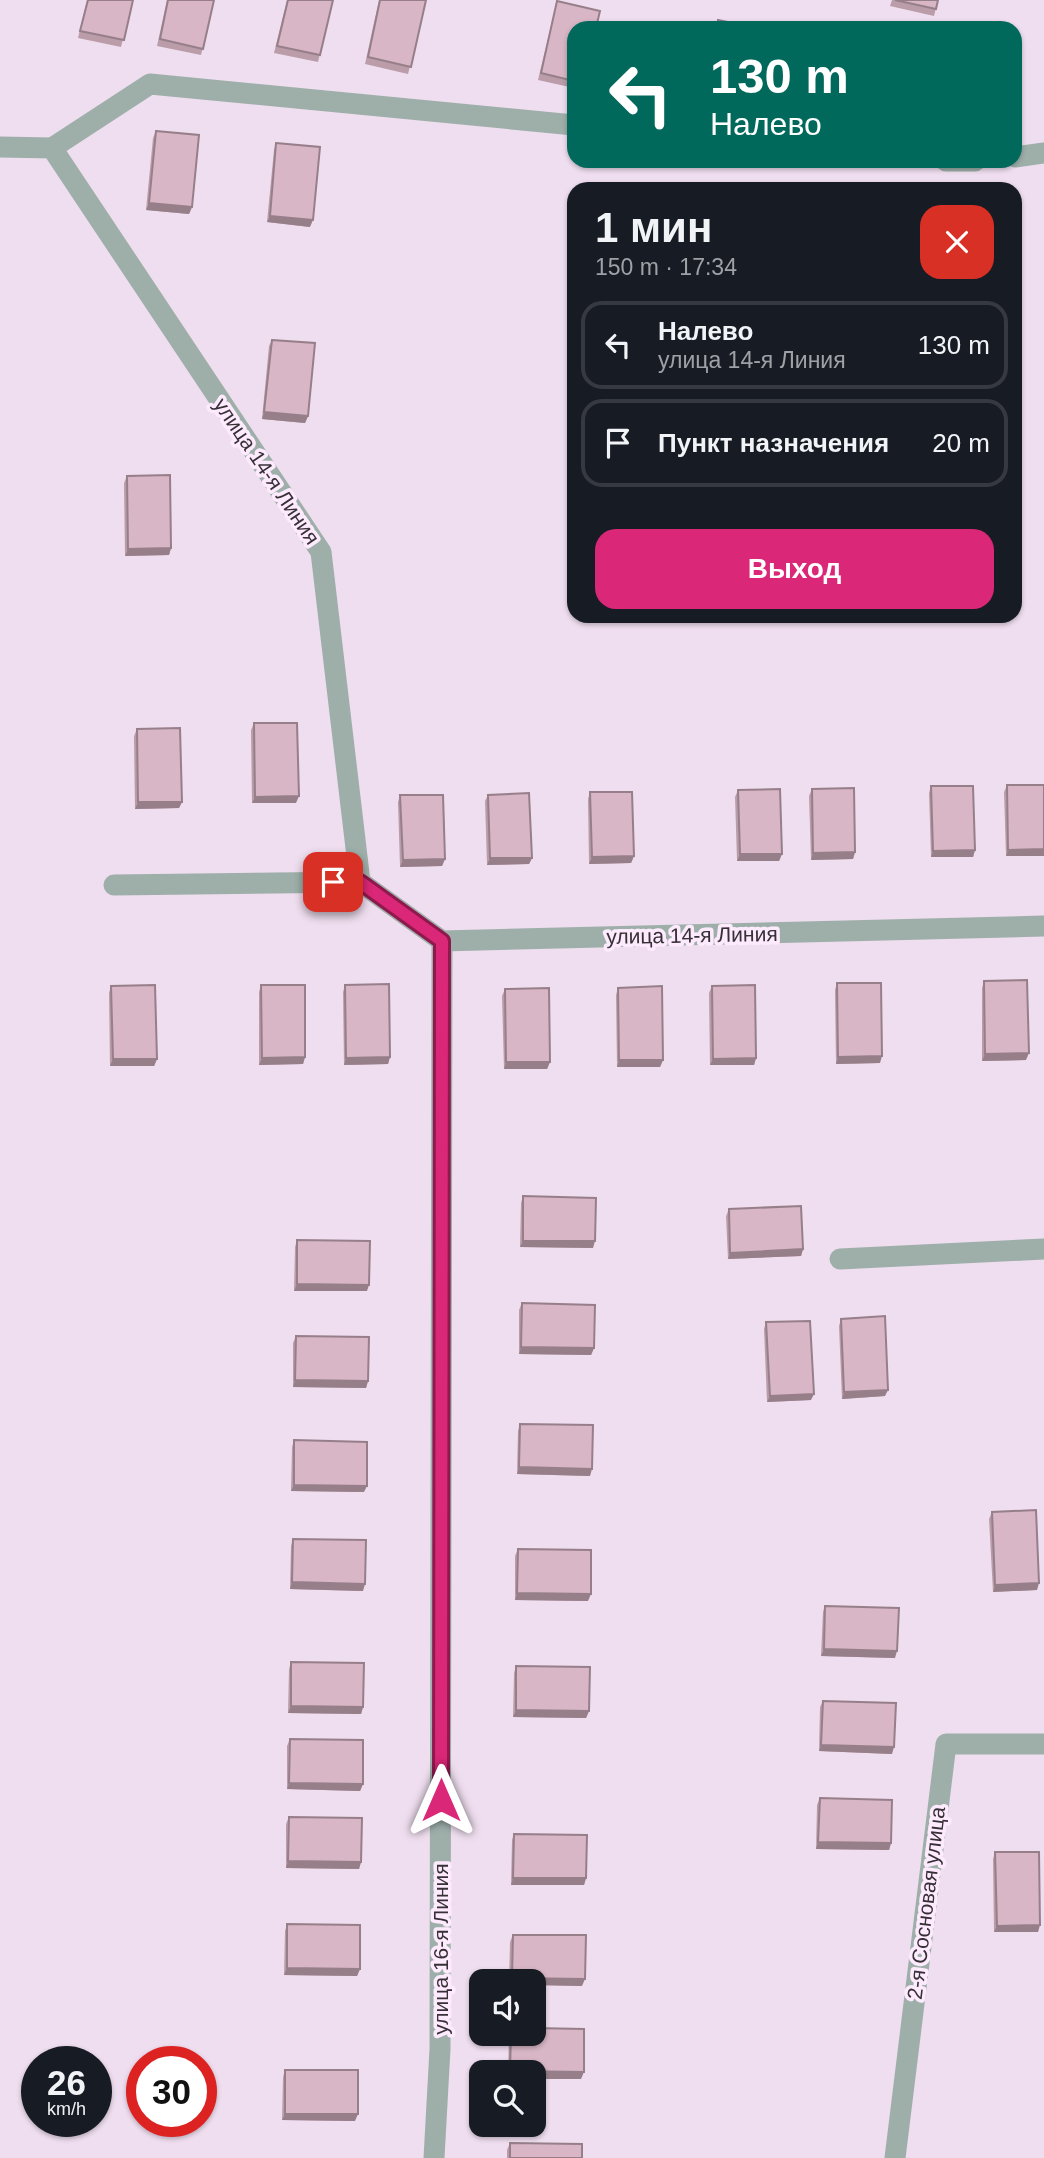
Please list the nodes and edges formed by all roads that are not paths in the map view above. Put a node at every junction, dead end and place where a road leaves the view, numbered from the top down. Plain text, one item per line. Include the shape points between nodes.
1 (567, 124) edge
2 (0, 147) edge
3 (52, 148) junction
4 (1044, 153) edge
5 (1022, 156) edge
6 (360, 882) junction
7 (114, 886) dead end
8 (1044, 926) edge
9 (442, 941) junction
10 (1044, 1249) edge
11 (840, 1259) dead end
12 (1044, 1744) edge
13 (434, 2158) edge
14 (895, 2158) edge

1 - 3 street via 150,84
2 - 3 street
3 - 6 street, улица 14-я Линия via 321,552
4 - 5 street
6 - 7 street
6 - 9 street
8 - 9 street, улица 14-я Линия
9 - 13 street, улица 16-я Линия via 440,2049
10 - 11 street
12 - 14 street, 2-я Сосновая улица via 946,1744

